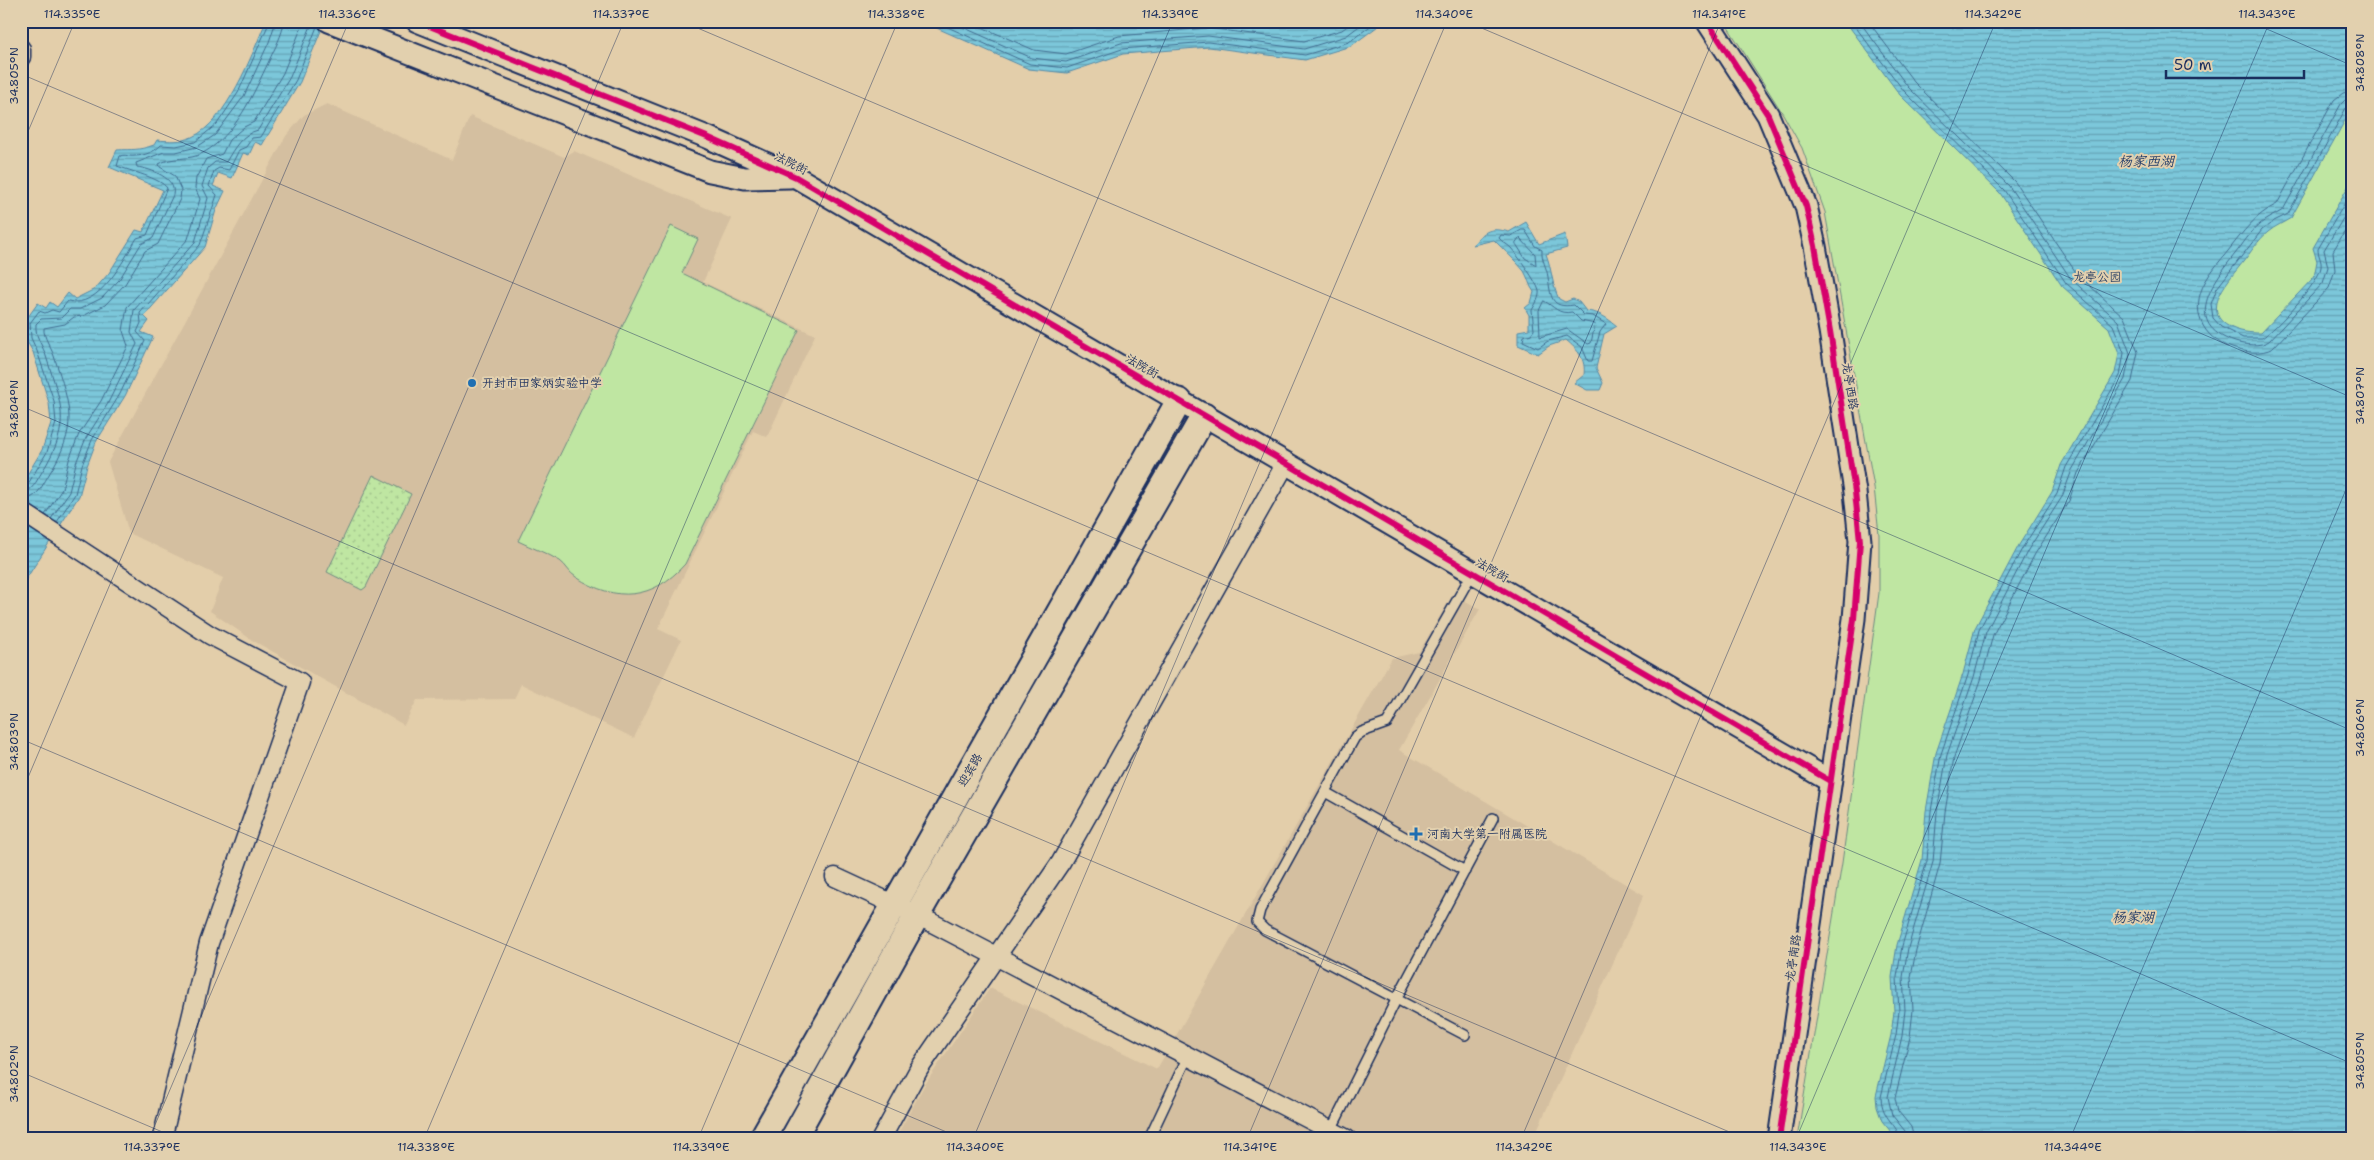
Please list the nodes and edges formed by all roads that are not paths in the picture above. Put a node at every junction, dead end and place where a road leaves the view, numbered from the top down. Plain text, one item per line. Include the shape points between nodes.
1 (330, 21) edge
2 (417, 21) edge
3 (1707, 21) edge
4 (21, 49) edge
5 (21, 57) edge
6 (796, 177) junction
7 (1179, 401) junction
8 (1204, 416) junction
9 (1286, 463) junction
10 (21, 511) edge
11 (1473, 572) junction
12 (1830, 781) junction
13 (1325, 792) junction
14 (1493, 818) dead end
15 (1465, 871) junction
16 (835, 877) dead end
17 (894, 904) junction
18 (917, 915) junction
19 (995, 956) junction
20 (1397, 998) junction
21 (1465, 1035) dead end
22 (1188, 1056) junction
23 (1331, 1130) junction
24 (162, 1139) edge
25 (762, 1139) edge
26 (793, 1139) edge
27 (881, 1139) edge
28 (1150, 1139) edge
29 (1347, 1139) edge
30 (1779, 1139) edge

1 - 6 street, 法院街 via 710,171 745,178
2 - 6 street, 法院街 via 707,137
3 - 12 street, 龙亭西路 via 1764,108 1786,154 1806,206 1830,331 1860,542 1854,619
4 - 5 street
6 - 7 street, 法院街
7 - 8 street, 法院街
7 - 17 main road, 迎宾路
8 - 9 street, 法院街
8 - 18 main road
9 - 11 street, 法院街
9 - 19 street via 1060,862
10 - 24 street via 210,635 300,682 209,943
11 - 12 street, 法院街
11 - 13 lane via 1387,723 1358,734
12 - 30 street, 龙亭南路
13 - 15 lane
13 - 20 lane via 1260,910 1257,922 1265,930
14 - 15 lane
15 - 20 lane
16 - 17 street
17 - 18 street
17 - 25 main road, 迎宾路
18 - 19 street
18 - 26 main road
19 - 22 street
19 - 27 street via 919,1069
20 - 21 lane
20 - 23 lane
22 - 23 street
22 - 28 lane
23 - 29 street

